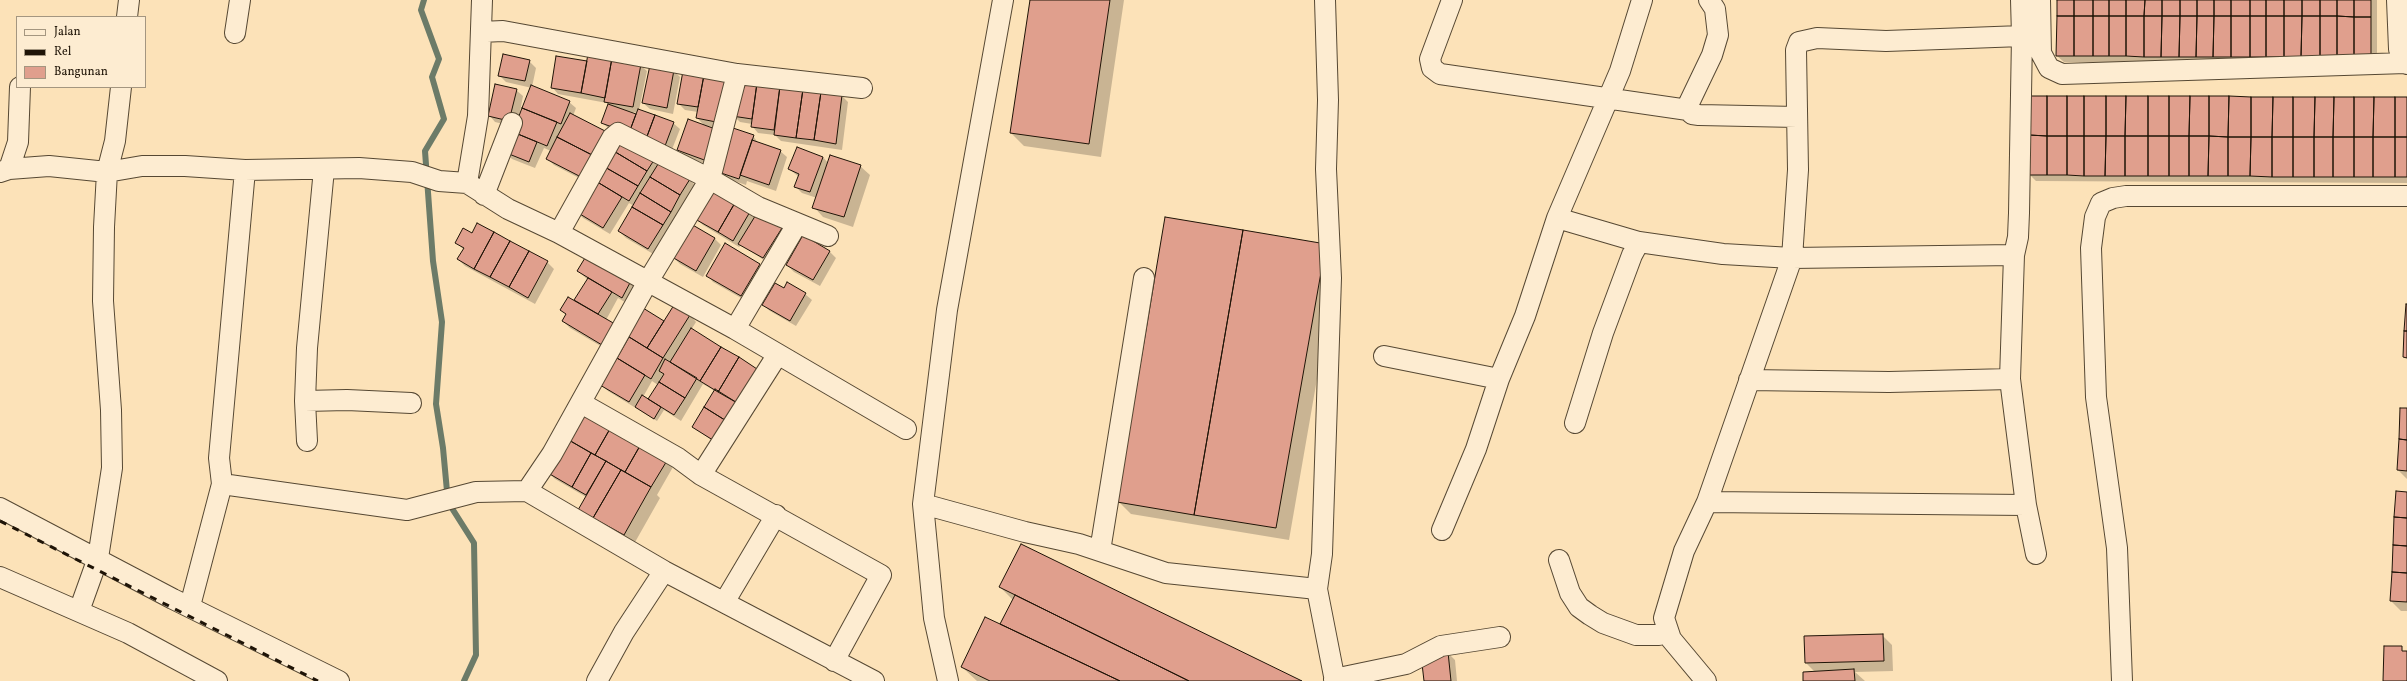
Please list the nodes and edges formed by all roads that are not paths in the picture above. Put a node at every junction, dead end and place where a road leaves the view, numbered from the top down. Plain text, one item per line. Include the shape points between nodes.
1 (129, 0) edge
2 (240, 0) edge
3 (482, 0) edge
4 (1003, 0) edge
5 (1325, 0) edge
6 (1452, 0) edge
7 (1642, 0) edge
8 (1709, 0) edge
9 (2021, 0) edge
10 (2040, 0) edge
11 (2397, 0) edge
12 (127, 16) edge
13 (481, 32) junction
14 (234, 33) dead end
15 (2022, 36) junction
16 (2406, 64) edge
17 (737, 74) junction
18 (20, 88) edge
19 (122, 88) edge
20 (862, 88) dead end
21 (1608, 99) junction
22 (1688, 110) junction
23 (1797, 117) junction
24 (512, 123) dead end
25 (324, 169) junction
26 (245, 170) junction
27 (4, 171) edge
28 (106, 172) junction
29 (710, 179) junction
30 (467, 182) junction
31 (484, 195) junction
32 (2407, 196) edge
33 (1557, 218) junction
34 (797, 224) junction
35 (559, 233) junction
36 (828, 236) dead end
37 (1638, 242) junction
38 (2014, 255) junction
39 (1792, 258) junction
40 (1144, 278) dead end
41 (646, 283) junction
42 (734, 329) junction
43 (778, 354) junction
44 (1384, 356) dead end
45 (1500, 379) junction
46 (2010, 379) junction
47 (1748, 380) junction
48 (305, 401) junction
49 (411, 403) dead end
50 (581, 403) junction
51 (1575, 423) dead end
52 (906, 429) dead end
53 (307, 441) dead end
54 (701, 475) junction
55 (222, 484) junction
56 (527, 491) junction
57 (1707, 502) junction
58 (923, 504) junction
59 (2026, 505) junction
60 (0, 508) edge
61 (776, 515) junction
62 (1442, 530) dead end
63 (1100, 551) junction
64 (2036, 554) dead end
65 (98, 558) junction
66 (1559, 560) dead end
67 (664, 571) junction
68 (0, 577) edge
69 (1317, 589) junction
70 (725, 601) junction
71 (190, 606) junction
72 (79, 611) junction
73 (1666, 631) junction
74 (1500, 637) dead end
75 (834, 661) junction
76 (1334, 680) edge
77 (216, 681) edge
78 (339, 681) edge
79 (596, 681) edge
80 (874, 681) edge
81 (948, 681) edge
82 (1706, 681) edge
83 (2122, 681) edge

1 - 12 street
2 - 14 street
3 - 13 street
4 - 58 street via 948,310
5 - 69 street via 1328,100 1326,169 1331,278 1322,554
6 - 21 street via 1430,54 1431,64 1436,72
7 - 21 street
8 - 22 street via 1715,10 1718,35
9 - 15 street
10 - 16 street via 2041,53 2049,68 2062,74
11 - 16 street via 2399,48
13 - 17 street via 503,32
13 - 30 street via 478,116
15 - 23 street via 1886,41 1808,39 1799,42 1796,50
15 - 38 street via 2019,212
17 - 20 street
17 - 29 street
18 - 27 street via 18,142
19 - 28 street via 115,141
21 - 22 street
21 - 33 street
22 - 23 street via 1699,115
23 - 39 street via 1798,170
24 - 31 street
25 - 26 street
25 - 30 street via 359,168 412,172 439,181
25 - 48 street via 311,296
26 - 28 street via 142,166
26 - 55 street via 219,458
27 - 28 street via 49,166
28 - 65 street via 103,300 113,449
29 - 34 street via 758,208
29 - 35 street via 618,133 612,138
29 - 41 street
30 - 31 street
31 - 35 street
32 - 83 street via 2126,196 2101,203 2095,217 2091,248 2096,397 2117,548
33 - 37 street
33 - 45 street via 1538,269 1525,316
34 - 36 street
34 - 42 street
35 - 41 street
37 - 39 street via 1723,254
37 - 51 street via 1606,326
38 - 39 street
38 - 46 street
39 - 47 street
40 - 63 street
41 - 42 street
41 - 50 street
42 - 43 street
43 - 52 street
43 - 54 street
44 - 45 street
45 - 62 street via 1476,449
46 - 47 street via 1889,382
46 - 59 street
47 - 57 street
48 - 49 street
48 - 53 street
50 - 54 street via 678,458
50 - 56 street
54 - 61 street
55 - 56 street via 407,510 476,492
55 - 71 street
56 - 67 street
57 - 59 street
57 - 73 street via 1684,551 1664,618
58 - 63 street
58 - 81 street via 934,618
59 - 64 street
60 - 65 street
61 - 70 street
61 - 75 street via 881,575
63 - 69 street via 1166,573
65 - 71 street
65 - 72 street
66 - 73 street via 1570,593 1579,606 1590,615 1603,623 1636,635 1653,636
67 - 70 street
67 - 79 street
68 - 72 street
69 - 76 street
70 - 75 street
71 - 78 street
72 - 77 street via 128,633
73 - 82 street
74 - 76 street via 1441,646 1406,664
75 - 80 street

